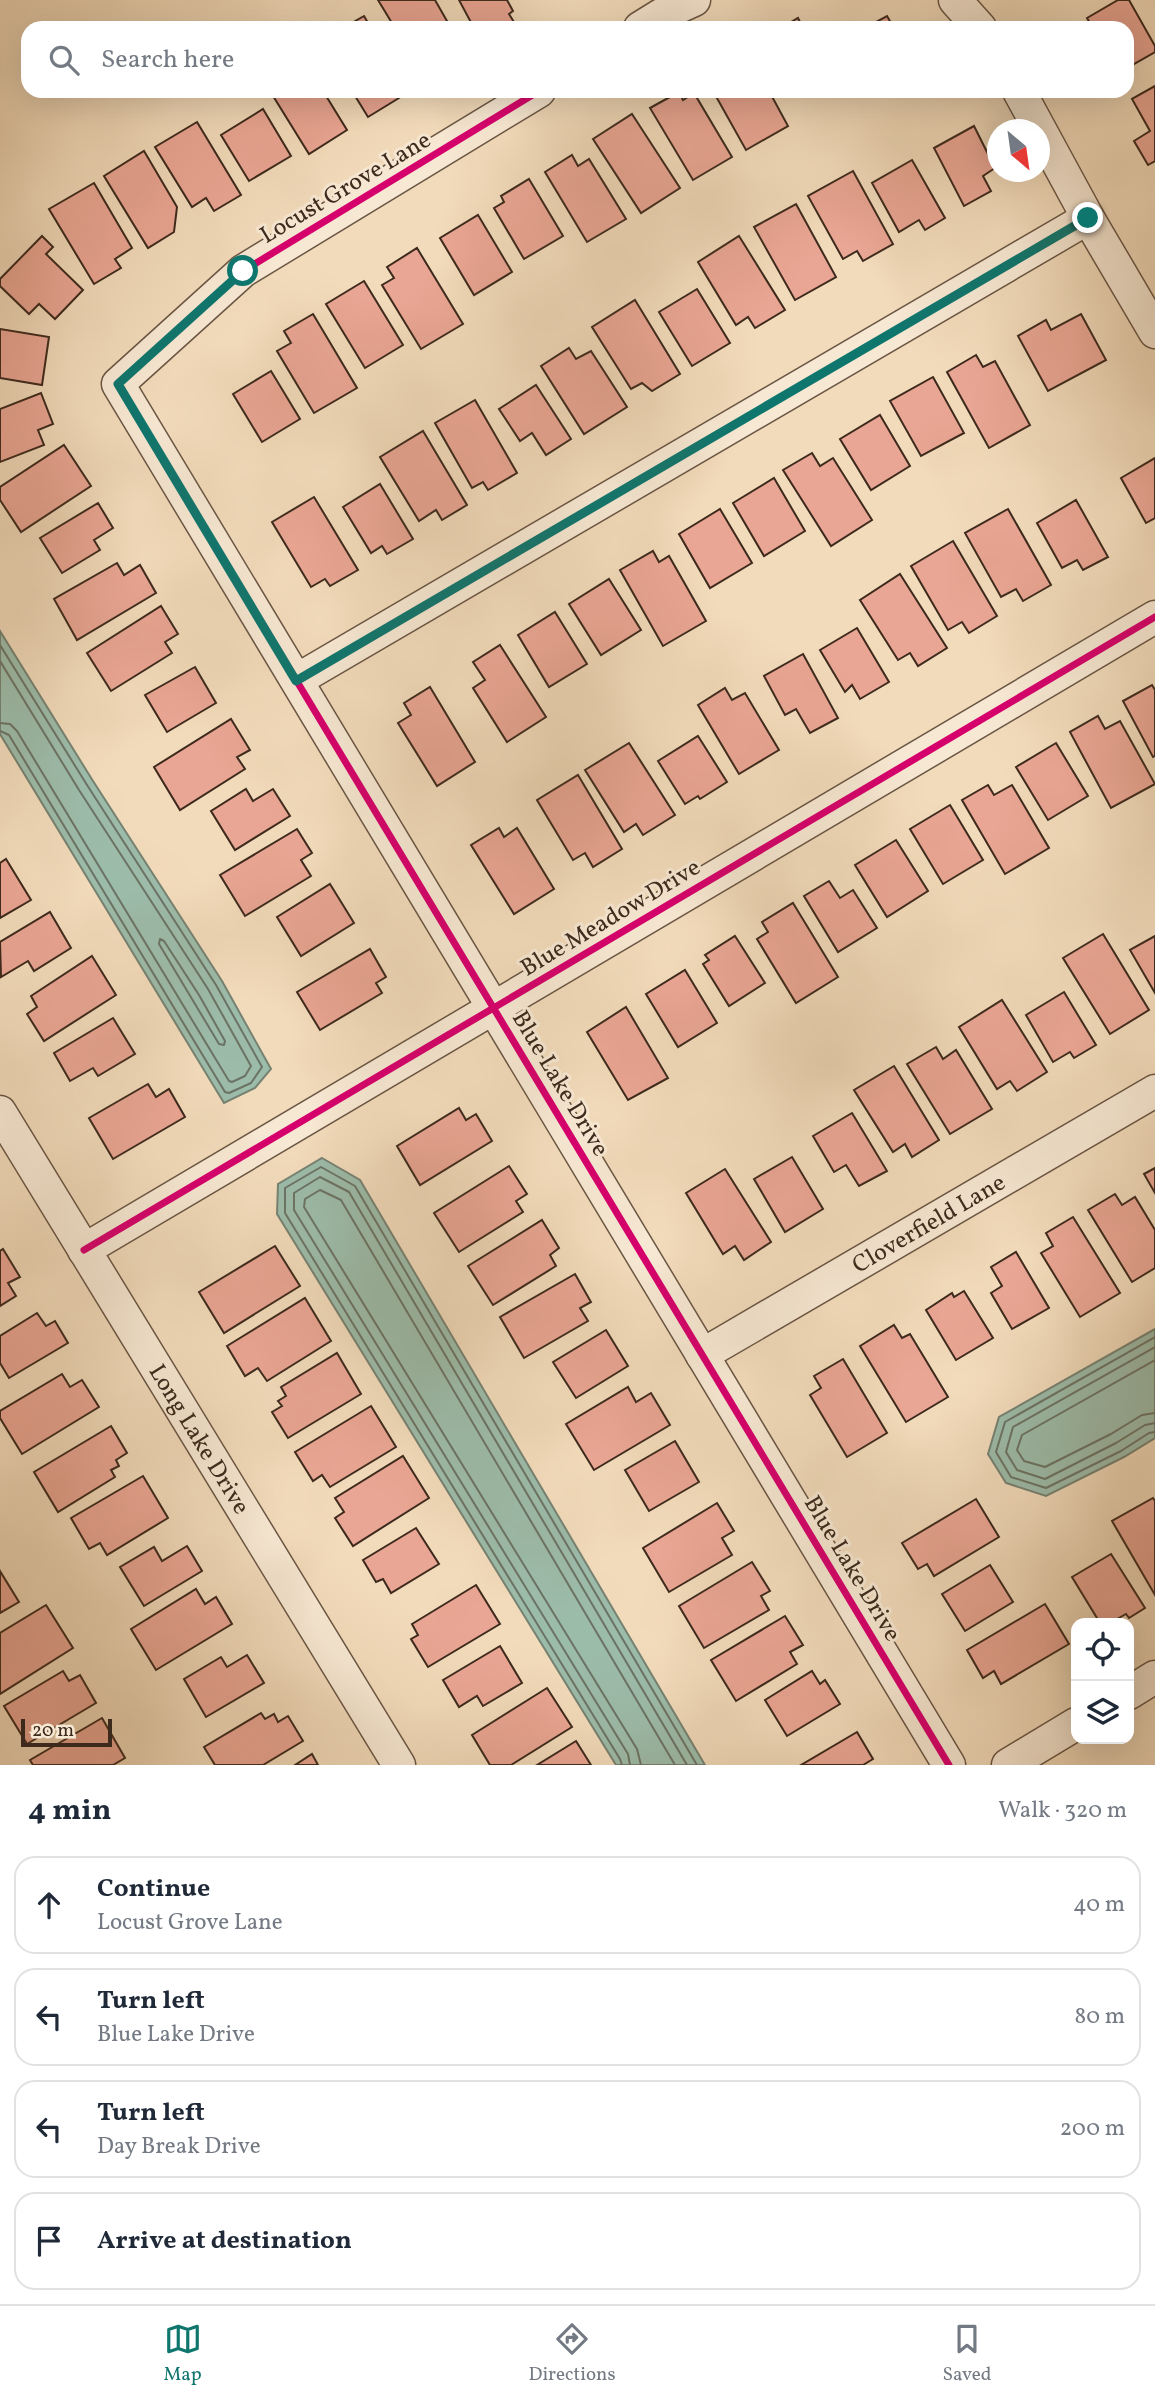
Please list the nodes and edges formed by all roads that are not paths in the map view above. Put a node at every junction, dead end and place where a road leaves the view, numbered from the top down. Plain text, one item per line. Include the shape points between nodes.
1 (694, 0) edge
2 (955, 0) edge
3 (651, 21) edge
4 (974, 21) edge
5 (527, 98) edge
6 (1023, 98) edge
7 (1088, 218) junction
8 (1155, 332) edge
9 (118, 384) joint
10 (1155, 617) edge
11 (296, 681) junction
12 (493, 1008) junction
13 (1155, 1091) edge
14 (0, 1112) edge
15 (84, 1250) junction
16 (702, 1355) junction
17 (1155, 1677) edge
18 (1134, 1690) edge
19 (1071, 1727) edge
20 (399, 1765) edge
21 (949, 1765) edge
22 (1008, 1765) edge

1 - 3 street
2 - 4 street
5 - 9 street, Locust Grove Lane via 243,271
6 - 7 street
7 - 8 street
7 - 11 street
9 - 11 street, Blue Lake Drive
10 - 12 street, Blue Meadow Drive
11 - 12 street, Blue Lake Drive
12 - 15 street, Blue Meadow Drive
12 - 16 street, Blue Lake Drive
13 - 16 street, Cloverfield Lane
14 - 15 street, Long Lake Drive
15 - 20 street, Long Lake Drive
16 - 21 street, Blue Lake Drive
17 - 18 street
19 - 22 street

